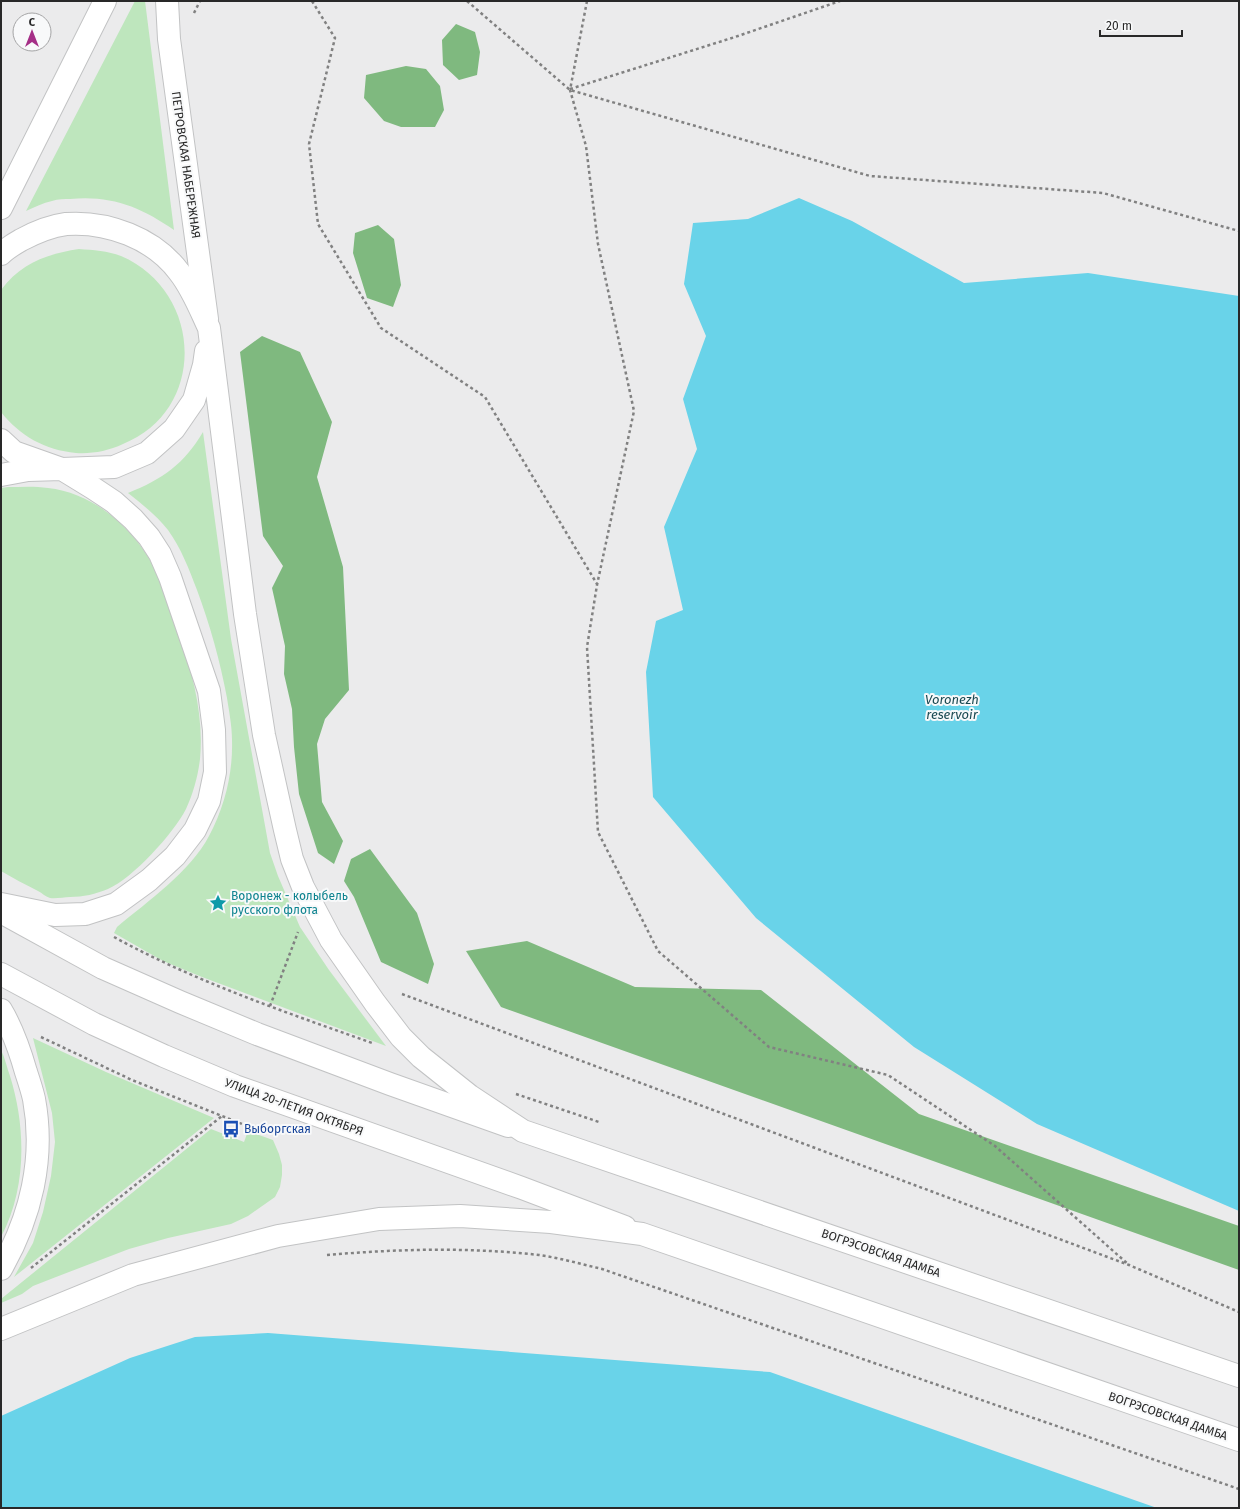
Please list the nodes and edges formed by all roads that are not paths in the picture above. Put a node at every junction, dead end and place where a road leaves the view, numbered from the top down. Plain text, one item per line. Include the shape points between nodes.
1 (105, 1) edge
2 (167, 1) edge
3 (1, 208) edge
4 (1, 254) edge
5 (209, 328) junction
6 (1, 440) edge
7 (62, 469) junction
8 (1, 475) edge
9 (1, 904) edge
10 (1, 912) edge
11 (1, 974) edge
12 (1, 1010) edge
13 (523, 1131) junction
14 (642, 1234) junction
15 (1, 1269) edge
16 (1, 1329) edge
17 (1239, 1376) edge
18 (1239, 1440) edge

1 - 3 main road
2 - 5 main road, ПЕТРОВСКАЯ НАБЕРЕЖНАЯ via 169,39
4 - 5 main road via 35,233 66,224 98,225 128,233 156,249 179,271
5 - 7 main road via 204,365 194,400 174,429 147,453 114,467
5 - 13 main road via 245,614 263,727 292,859 300,880 331,940 401,1037 421,1057 470,1096
6 - 7 main road via 14,452
7 - 8 main road via 28,470
7 - 9 main road via 114,502 149,537 160,554 181,606 209,691 214,730 215,772 209,801 195,830 170,861 116,904 85,914 55,915
10 - 13 main road via 103,968 180,1002 257,1034
11 - 14 main road, УЛИЦА 20-ЛЕТИЯ ОКТЯБРЯ via 94,1024 235,1086 522,1188
12 - 15 main road via 12,1029 34,1098 38,1132 37,1168 32,1194 10,1254
13 - 17 main road, ВОГРЭСОВСКАЯ ДАМБА
14 - 16 main road via 551,1222 468,1216 379,1219 278,1236 133,1274
14 - 18 main road, ВОГРЭСОВСКАЯ ДАМБА

